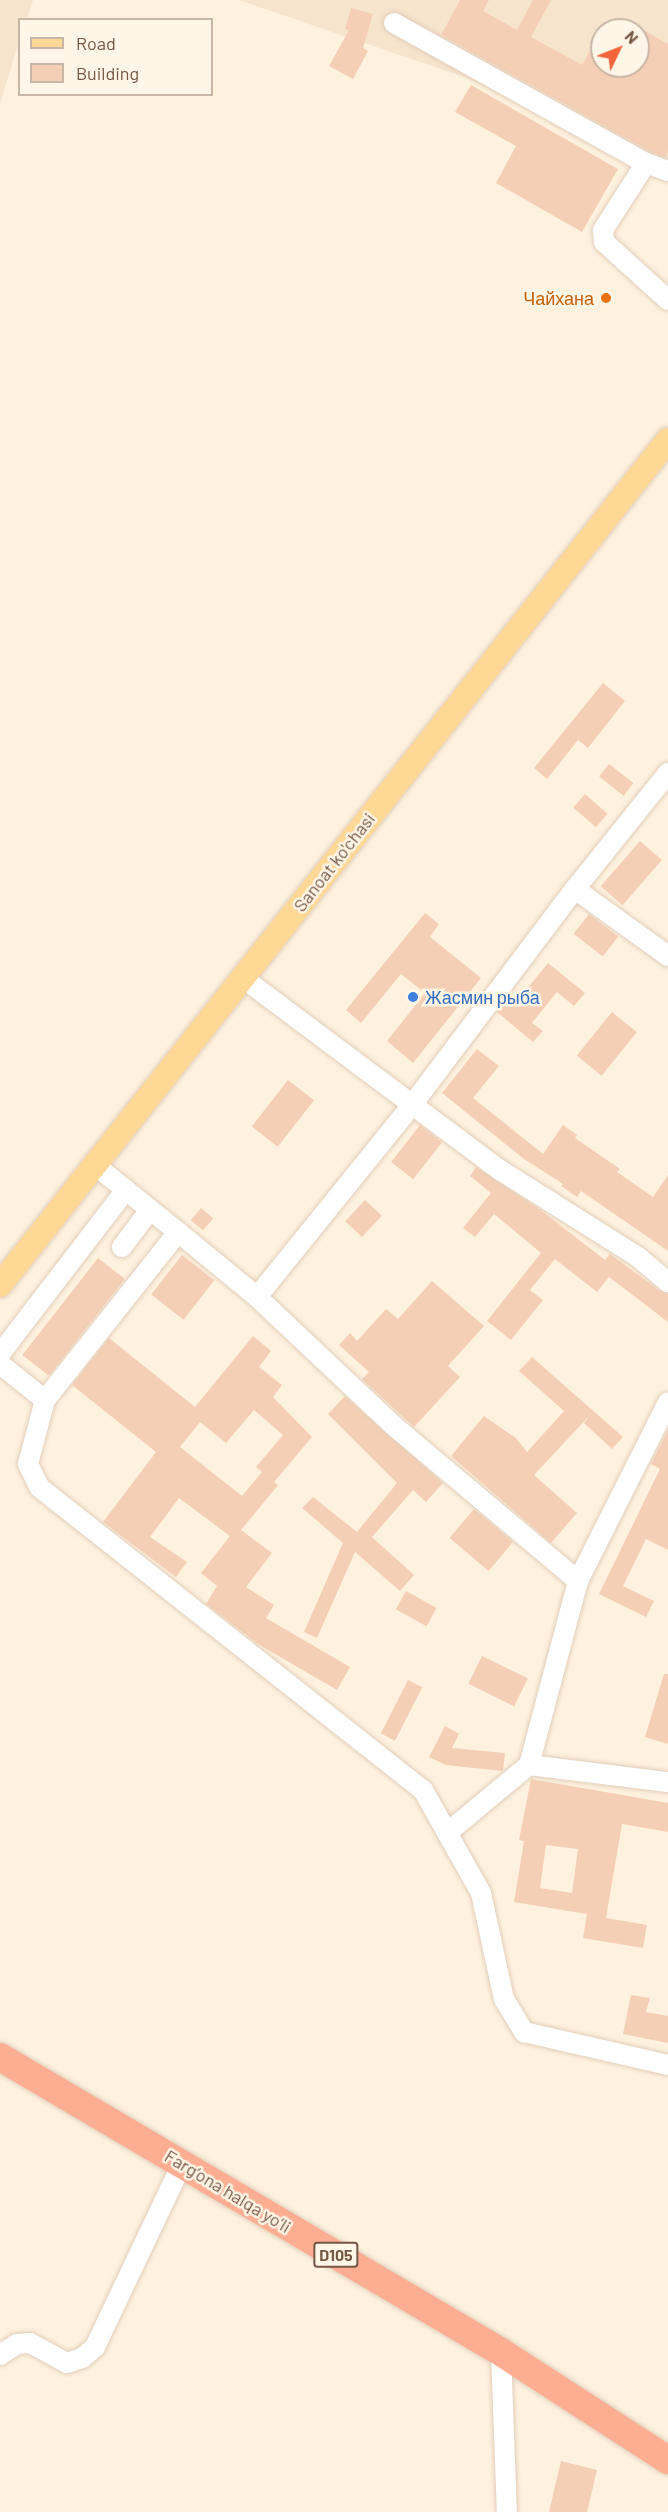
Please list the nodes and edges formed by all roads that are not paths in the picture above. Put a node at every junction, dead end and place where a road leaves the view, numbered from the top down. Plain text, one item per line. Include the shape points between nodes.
1 (394, 23) dead end
2 (646, 163) junction
3 (668, 171) edge
4 (668, 300) edge
5 (668, 440) edge
6 (668, 773) edge
7 (575, 889) junction
8 (668, 956) edge
9 (243, 978) junction
10 (412, 1105) junction
11 (95, 1165) junction
12 (126, 1190) junction
13 (150, 1210) junction
14 (178, 1232) junction
15 (122, 1247) dead end
16 (668, 1282) edge
17 (0, 1285) edge
18 (257, 1297) junction
19 (0, 1354) edge
20 (0, 1364) edge
21 (45, 1400) junction
22 (668, 1402) edge
23 (578, 1581) junction
24 (529, 1764) junction
25 (668, 1782) edge
26 (447, 1833) junction
27 (0, 2057) edge
28 (668, 2065) edge
29 (182, 2164) junction
30 (501, 2352) junction
31 (0, 2355) edge
32 (668, 2460) edge
33 (507, 2512) edge

1 - 2 street
2 - 3 street
2 - 4 street via 603,230 604,242
5 - 9 main road, Sanoat ko'chasi
6 - 7 street
7 - 8 street
7 - 10 street
9 - 10 street
9 - 11 main road, Sanoat ko'chasi
10 - 16 street via 500,1170 638,1257
10 - 18 street
11 - 12 street
11 - 17 main road, Sanoat ko'chasi
12 - 13 street
12 - 19 street
13 - 14 street
13 - 15 street
14 - 18 street
14 - 21 street via 84,1365
18 - 23 street via 394,1426
20 - 21 street
21 - 26 street via 28,1464 39,1487 423,1790
22 - 23 street
23 - 24 street
24 - 25 street
24 - 26 street
26 - 28 street via 481,1893 504,1999 524,2032
27 - 29 highway, Farg‘ona halqa yo‘li / D105
29 - 30 highway, Farg‘ona halqa yo‘li / D105
29 - 31 street via 95,2347 82,2358 67,2363 30,2343 17,2344
30 - 32 highway, Farg‘ona halqa yo‘li / D105
30 - 33 street

